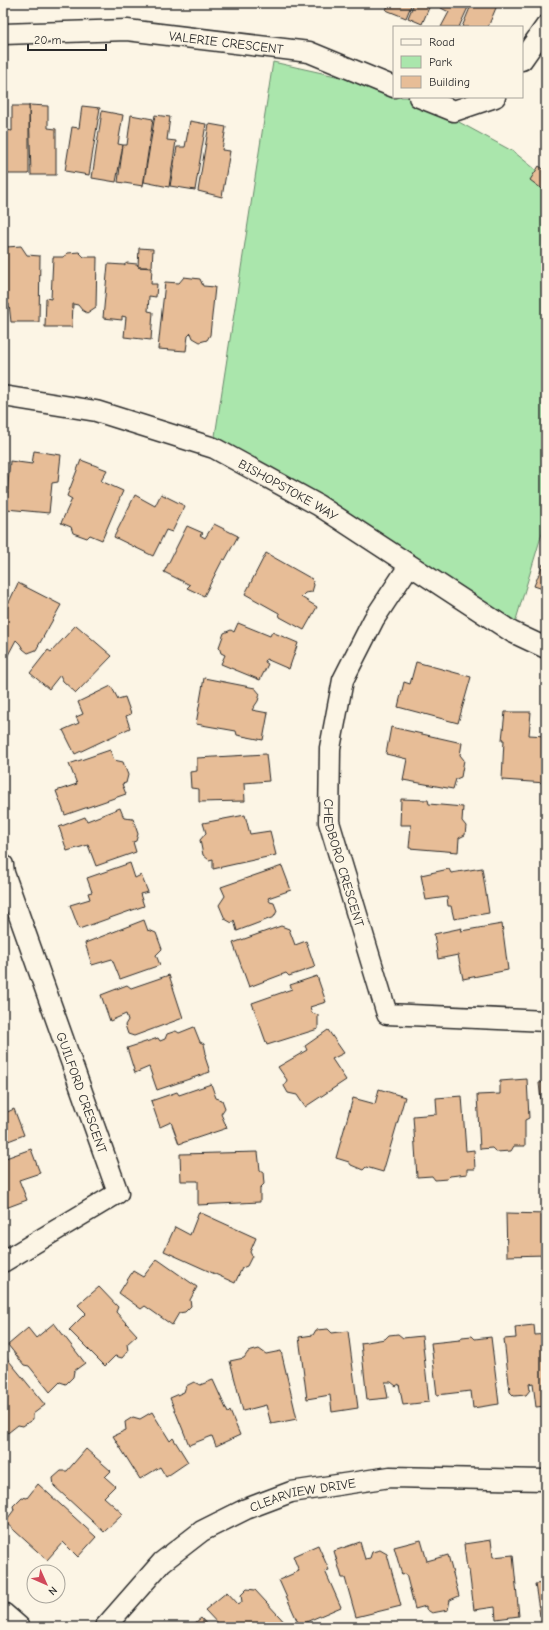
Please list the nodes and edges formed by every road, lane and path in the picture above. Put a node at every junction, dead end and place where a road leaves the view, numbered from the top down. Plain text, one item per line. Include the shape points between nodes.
1 (546, 26) edge
2 (3, 34) edge
3 (523, 59) edge
4 (393, 87) edge
5 (422, 98) edge
6 (492, 98) edge
7 (3, 396) edge
8 (408, 566) junction
9 (546, 648) edge
10 (3, 865) edge
11 (546, 1021) edge
12 (3, 1262) edge
13 (546, 1480) edge
14 (3, 1614) edge
15 (18, 1627) edge
16 (105, 1627) edge

1 - 3 street
2 - 4 street, VALERIE CRESCENT via 127,30 309,52
5 - 6 street via 454,111
7 - 8 street, BISHOPSTOKE WAY via 96,410 214,448 318,505
8 - 9 street, BISHOPSTOKE WAY via 512,632
8 - 11 street, CHEDBORO CRESCENT via 374,619 343,680 330,748 329,822 360,931 387,1014
10 - 12 street, GUILFORD CRESCENT via 118,1193
13 - 16 street, CLEARVIEW DRIVE via 390,1477 291,1492 246,1509 202,1531 162,1562
14 - 15 street

